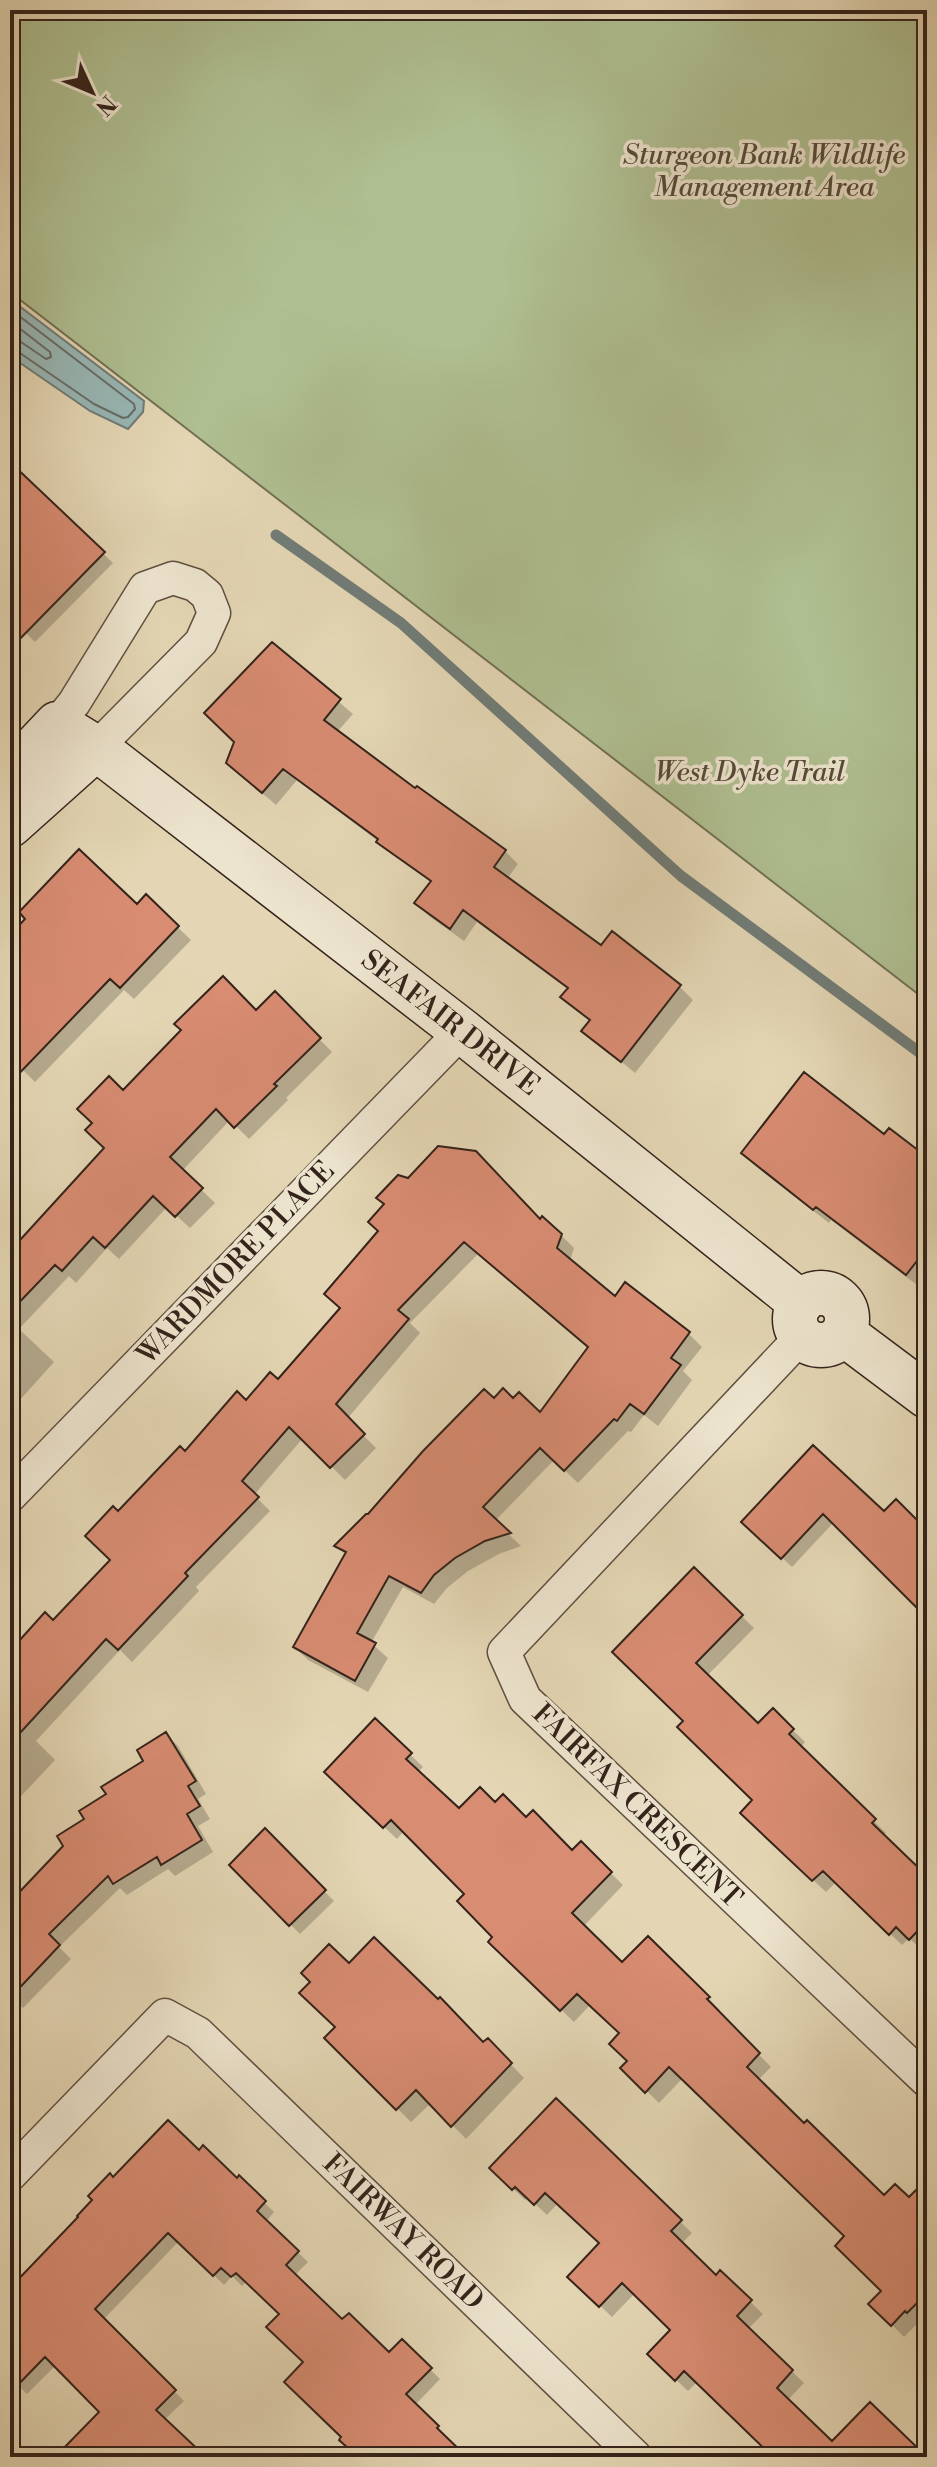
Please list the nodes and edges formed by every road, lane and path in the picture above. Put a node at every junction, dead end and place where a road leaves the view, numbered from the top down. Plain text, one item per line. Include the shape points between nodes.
1 (57, 724) junction
2 (96, 748) junction
3 (10, 774) edge
4 (10, 825) edge
5 (462, 1031) junction
6 (815, 1324) junction
7 (927, 1396) edge
8 (10, 1496) edge
9 (927, 2081) edge
10 (10, 2175) edge
11 (636, 2457) edge

1 - 2 street, SEAFAIR DRIVE
1 - 2 street via 145,588 173,578 195,585 207,595 214,613 201,642
1 - 3 street
2 - 4 street
2 - 5 street, SEAFAIR DRIVE
5 - 6 street, SEAFAIR DRIVE
5 - 8 street, WARDMORE PLACE
6 - 7 street, SEAFAIR DRIVE
6 - 9 street, FAIRFAX CRESCENT via 504,1652 525,1699
10 - 11 street, FAIRWAY ROAD via 165,2015 198,2033

